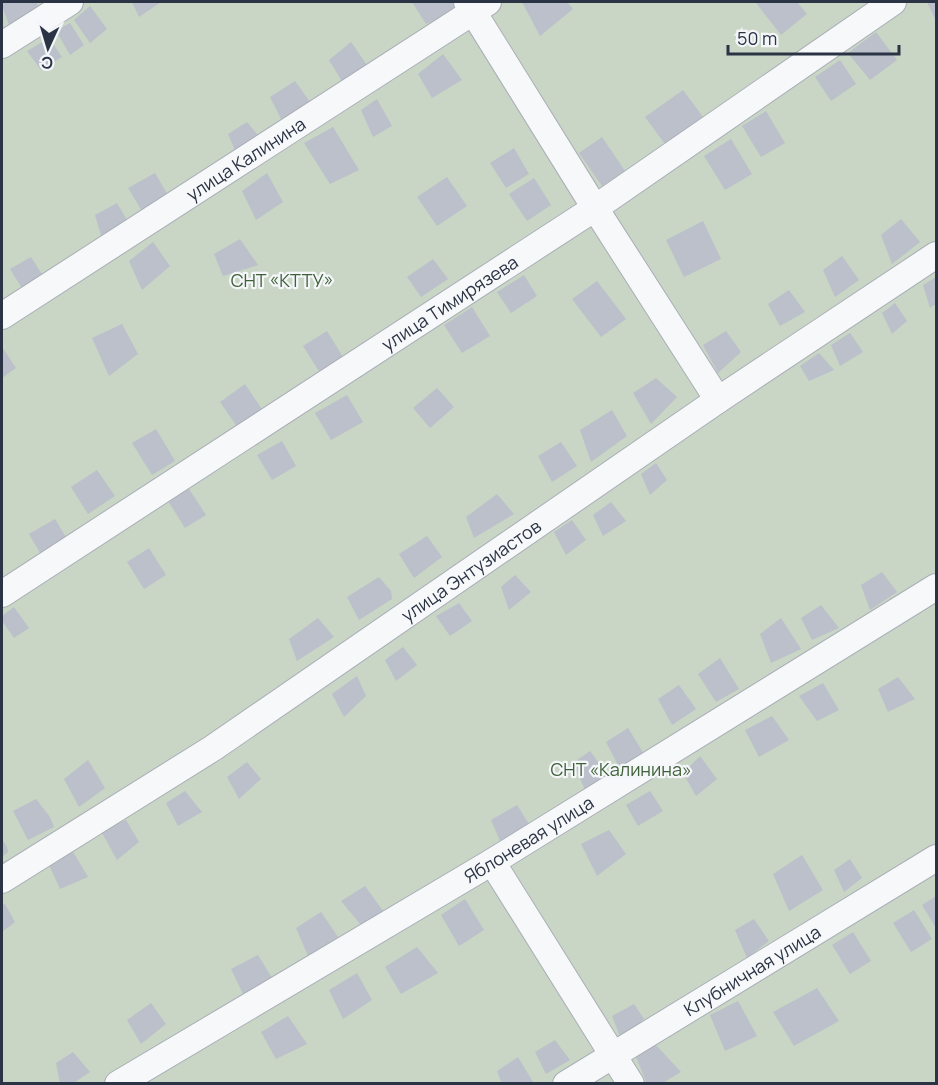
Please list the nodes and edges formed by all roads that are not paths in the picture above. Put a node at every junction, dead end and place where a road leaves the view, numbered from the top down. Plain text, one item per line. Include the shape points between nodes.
1 (69, 2) edge
2 (892, 2) edge
3 (476, 5) edge
4 (2, 45) edge
5 (595, 208) junction
6 (936, 255) edge
7 (2, 316) edge
8 (718, 400) junction
9 (936, 587) edge
10 (2, 594) edge
11 (936, 858) edge
12 (492, 862) junction
13 (2, 880) edge
14 (613, 1056) junction
15 (118, 1083) edge
16 (566, 1083) edge
17 (631, 1083) edge

1 - 4 street
2 - 5 street, улица Тимирязева
3 - 5 street
3 - 7 street, улица Калинина
5 - 8 street
5 - 10 street, улица Тимирязева
6 - 8 street, улица Энтузиастов
8 - 13 street, улица Энтузиастов via 213,748
9 - 12 street, Яблоневая улица
11 - 14 street, Клубничная улица
12 - 14 street
12 - 15 street, Яблоневая улица
14 - 16 street, Клубничная улица
14 - 17 street

